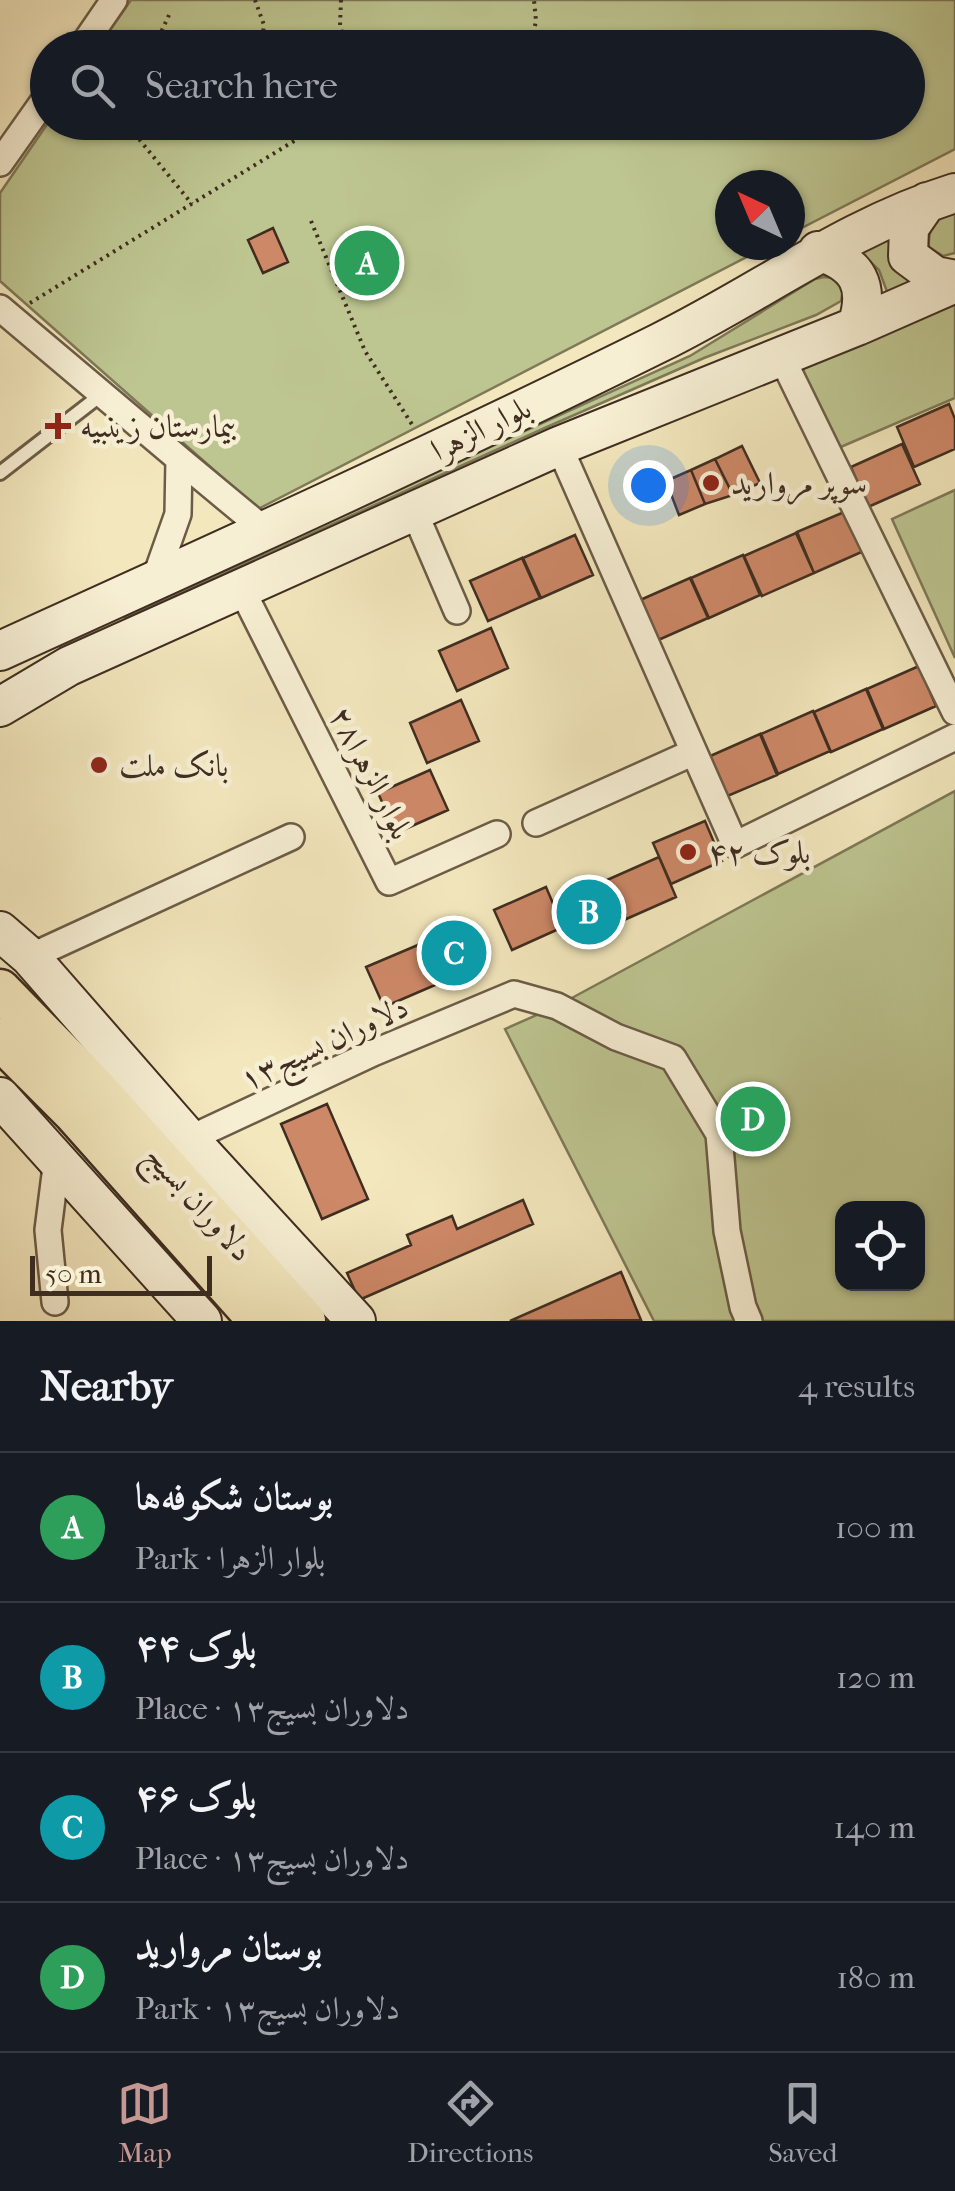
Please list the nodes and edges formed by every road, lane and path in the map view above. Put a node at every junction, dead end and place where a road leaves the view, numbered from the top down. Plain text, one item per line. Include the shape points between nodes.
1 (114, 0) edge
2 (254, 0) edge
3 (342, 0) edge
4 (534, 0) edge
5 (169, 15) dead end
6 (93, 30) edge
7 (162, 30) edge
8 (263, 30) edge
9 (341, 30) edge
10 (534, 30) edge
11 (30, 120) edge
12 (140, 140) edge
13 (295, 140) edge
14 (0, 163) edge
15 (941, 197) edge
16 (192, 204) junction
17 (312, 221) dead end
18 (818, 251) junction
19 (955, 282) edge
20 (5, 312) edge
21 (857, 326) junction
22 (781, 356) junction
23 (102, 394) junction
24 (560, 446) junction
25 (431, 453) junction
26 (179, 459) junction
27 (0, 472) edge
28 (414, 511) junction
29 (266, 532) junction
30 (154, 582) junction
31 (241, 588) junction
32 (458, 611) dead end
33 (0, 651) edge
34 (2, 709) edge
35 (955, 712) edge
36 (955, 737) edge
37 (694, 752) junction
38 (536, 823) dead end
39 (497, 834) dead end
40 (291, 837) dead end
41 (0, 931) edge
42 (30, 957) junction
43 (0, 990) edge
44 (0, 1040) edge
45 (0, 1097) edge
46 (83, 1099) junction
47 (189, 1139) junction
48 (57, 1159) junction
49 (54, 1302) dead end
50 (202, 1321) edge
51 (258, 1321) edge
52 (305, 1321) edge
53 (356, 1321) edge
54 (749, 1321) edge

1 - 6 street
2 - 8 path
3 - 9 path
4 - 10 path
5 - 7 path
11 - 14 street
12 - 16 path
13 - 16 path
15 - 18 main road, بلوار الزهرا
15 - 19 main road via 909,228 908,256
16 - 20 path
17 - 25 path via 365,351
18 - 21 main road via 843,261 858,278 863,298
18 - 25 main road, بلوار الزهرا via 664,341
19 - 21 main road, بلوار الزهرا
20 - 23 street
21 - 22 main road, بلوار الزهرا
22 - 24 main road, بلوار الزهرا
22 - 35 street
23 - 26 street
23 - 27 lane
24 - 28 main road, بلوار الزهرا
24 - 37 street
25 - 29 main road, بلوار الزهرا
26 - 29 street
26 - 30 street via 178,514
28 - 31 main road, بلوار الزهرا
28 - 32 street
29 - 30 main road, بلوار الزهرا
30 - 33 main road, بلوار الزهرا
31 - 34 main road, بلوار الزهرا via 70,666
31 - 39 street, بلوار الزهرا۲۸ via 389,882
36 - 37 street via 734,846
37 - 38 street
40 - 42 street
41 - 42 main road
42 - 47 main road
43 - 46 main road
44 - 46 main road
45 - 48 main road
46 - 51 main road, دلاوران بسیج
46 - 52 main road, دلاوران بسیج
47 - 53 main road
47 - 54 street, دلاوران بسیج۱۳ via 514,994 557,1006 672,1058 719,1134 727,1232
48 - 49 street via 48,1230
48 - 50 main road

